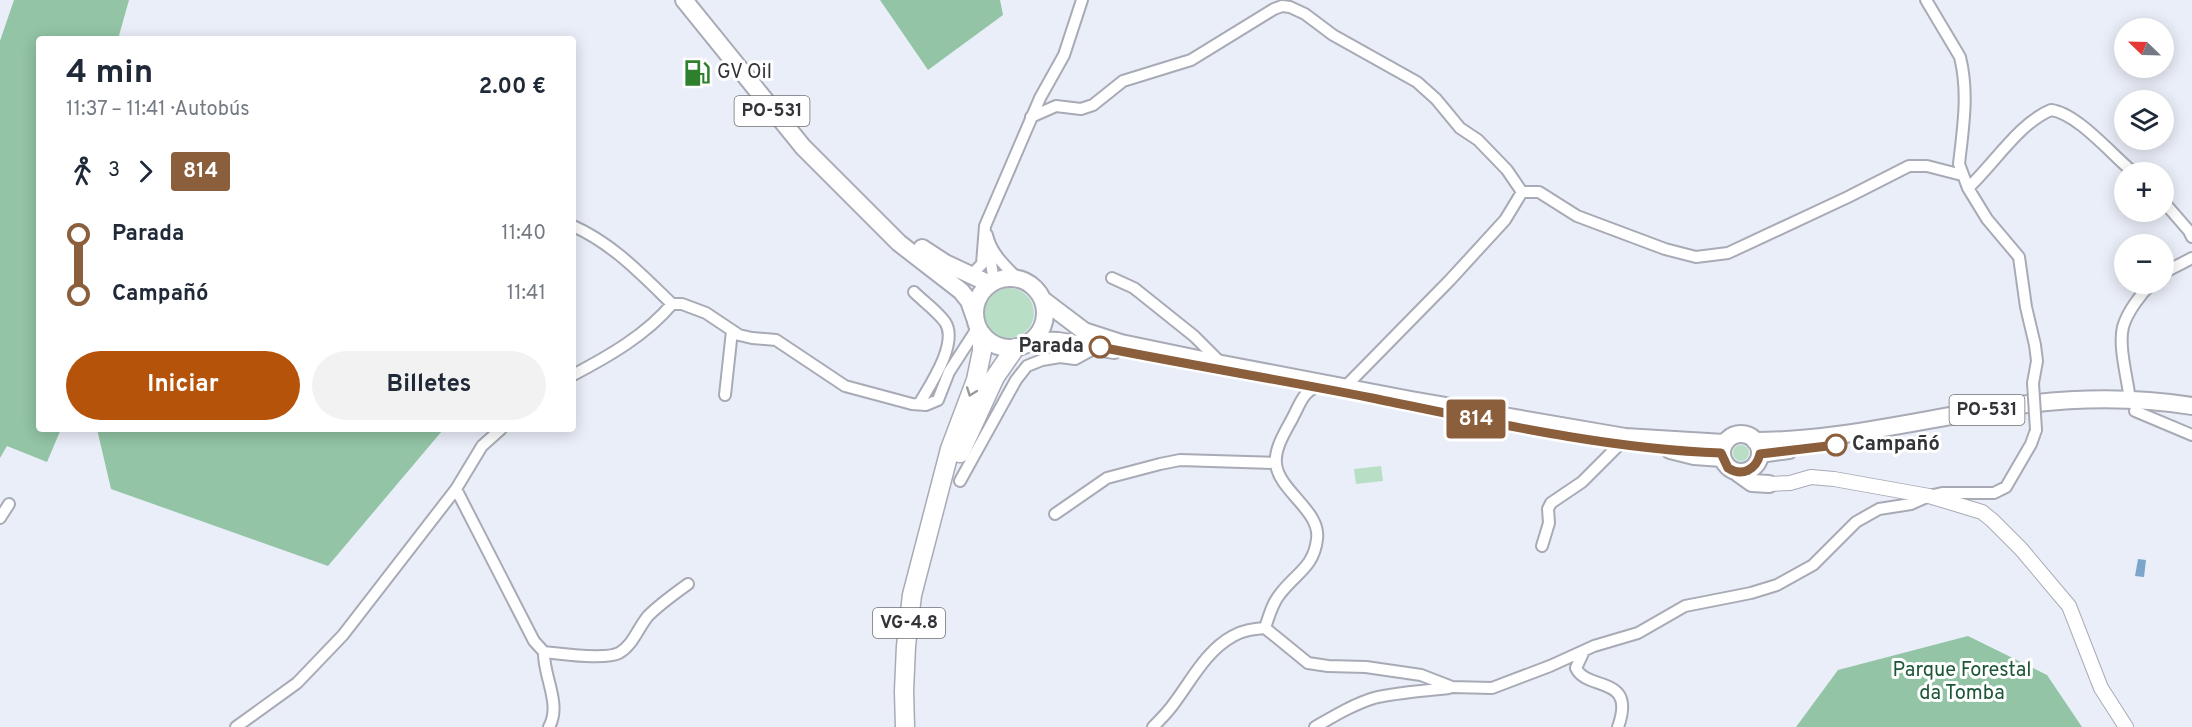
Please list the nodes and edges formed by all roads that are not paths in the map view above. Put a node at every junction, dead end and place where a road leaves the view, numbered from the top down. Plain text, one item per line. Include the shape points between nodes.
1 (684, 0) edge
2 (1082, 0) edge
3 (1926, 0) edge
4 (1032, 117) junction
5 (2121, 162) edge
6 (1962, 175) junction
7 (1968, 189) junction
8 (1522, 192) junction
9 (869, 213) junction
10 (2174, 214) edge
11 (985, 226) junction
12 (576, 227) edge
13 (2192, 237) edge
14 (984, 250) junction
15 (2192, 258) edge
16 (2174, 267) edge
17 (966, 274) junction
18 (1017, 278) junction
19 (1112, 278) dead end
20 (992, 283) junction
21 (914, 292) dead end
22 (2143, 294) edge
23 (1042, 300) junction
24 (672, 304) junction
25 (978, 327) junction
26 (732, 331) junction
27 (1194, 336) junction
28 (1032, 340) junction
29 (1097, 347) junction
30 (1015, 348) junction
31 (1186, 357) junction
32 (957, 362) junction
33 (1222, 364) junction
34 (980, 365) junction
35 (576, 373) edge
36 (1354, 384) junction
37 (1300, 391) junction
38 (725, 395) dead end
39 (919, 404) junction
40 (2132, 406) junction
41 (2192, 406) edge
42 (2192, 417) edge
43 (498, 432) edge
44 (2192, 435) edge
45 (1620, 444) junction
46 (1723, 451) junction
47 (1757, 453) junction
48 (1276, 464) junction
49 (1738, 472) junction
50 (960, 481) dead end
51 (1769, 484) junction
52 (456, 489) junction
53 (1929, 496) junction
54 (9, 504) dead end
55 (1055, 514) dead end
56 (0, 518) edge
57 (931, 521) junction
58 (1542, 546) dead end
59 (688, 584) dead end
60 (1265, 627) junction
61 (1584, 651) junction
62 (544, 652) junction
63 (1452, 687) junction
64 (236, 727) edge
65 (549, 727) edge
66 (905, 727) edge
67 (1153, 727) edge
68 (1316, 727) edge
69 (1618, 727) edge
70 (2126, 727) edge

1 - 9 main road, PO-531 via 803,147
2 - 4 street via 1064,56
3 - 6 street via 1963,67 1959,164
4 - 8 street via 1056,106 1081,109 1092,105 1123,81 1191,60 1274,9 1290,7 1417,82 1507,170
4 - 11 street
5 - 7 street via 2073,120 2051,110 2021,129
6 - 7 street
6 - 8 street via 1909,166 1728,253 1696,257 1577,216 1539,192
7 - 53 street, bridge via 2019,257 2037,361 2033,383 2036,430 2006,487 1994,493
8 - 36 street via 1505,220
9 - 17 main road, PO-531
9 - 25 main road, PO-531 via 899,243 961,291
10 - 13 street
11 - 14 street
11 - 18 street via 993,252
12 - 24 street via 605,243
14 - 17 street via 982,264
14 - 20 street via 990,257
15 - 16 street
17 - 20 main road, PO-531
18 - 20 main road
18 - 23 main road, PO-531 via 1032,286
19 - 27 street via 1134,288
20 - 25 main road via 977,299
21 - 39 street via 946,323 950,337
22 - 40 street via 2123,326 2122,344
23 - 28 main road via 1042,326
23 - 31 main road, PO-531 via 1084,332
24 - 26 street via 706,313
24 - 35 street via 656,323
25 - 30 main road via 993,344
25 - 32 street
25 - 34 highway, VG-4.8
26 - 38 street
26 - 39 street via 776,340 845,386
27 - 31 street via 1195,351
27 - 33 street
28 - 29 main road
28 - 30 main road
29 - 37 main road
29 - 50 street via 1075,359 1060,357 1027,366
30 - 57 highway, VG-4.8 via 995,377
31 - 33 main road, PO-531
32 - 34 street via 973,360
32 - 39 street via 938,400
33 - 36 main road, PO-531
34 -> 57 highway, VG-4.8 via 950,449
36 - 46 main road, PO-531 via 1625,437
37 - 45 main road via 1318,387
37 - 48 street
40 - 41 main road, PO-531
40 - 42 main road, PO-531
40 - 44 street
40 - 47 main road, PO-531 via 2028,414 1824,447
43 - 52 street via 482,446
45 - 46 main road via 1694,456
45 - 58 street via 1582,482 1551,503
46 - 47 main road, PO-531 via 1734,435 1740,434 1751,437
46 - 49 main road via 1728,468
47 - 49 main road, PO-531 via 1751,470
47 - 51 main road via 1760,473
48 - 55 street via 1180,460 1160,464 1107,478
48 - 60 street via 1280,477 1311,515 1318,535 1311,562 1278,596
49 - 51 main road via 1752,483
51 - 53 street via 1821,477
52 - 62 street via 534,641
52 - 64 street via 343,635 297,682
53 - 61 street via 1866,515 1813,565 1777,585 1685,606 1638,633
53 - 70 street via 1982,512 2061,595 2069,606 2101,688
54 - 56 street
57 - 66 highway, VG-4.8 via 912,595 906,646
59 - 62 street via 647,618 618,653 584,656
60 - 63 street via 1308,663 1421,675
60 - 67 street via 1234,635 1218,646
61 - 63 street via 1492,688
61 - 69 street via 1577,672 1618,693 1622,700
62 - 65 street via 551,686 553,719
63 - 68 street via 1372,699

